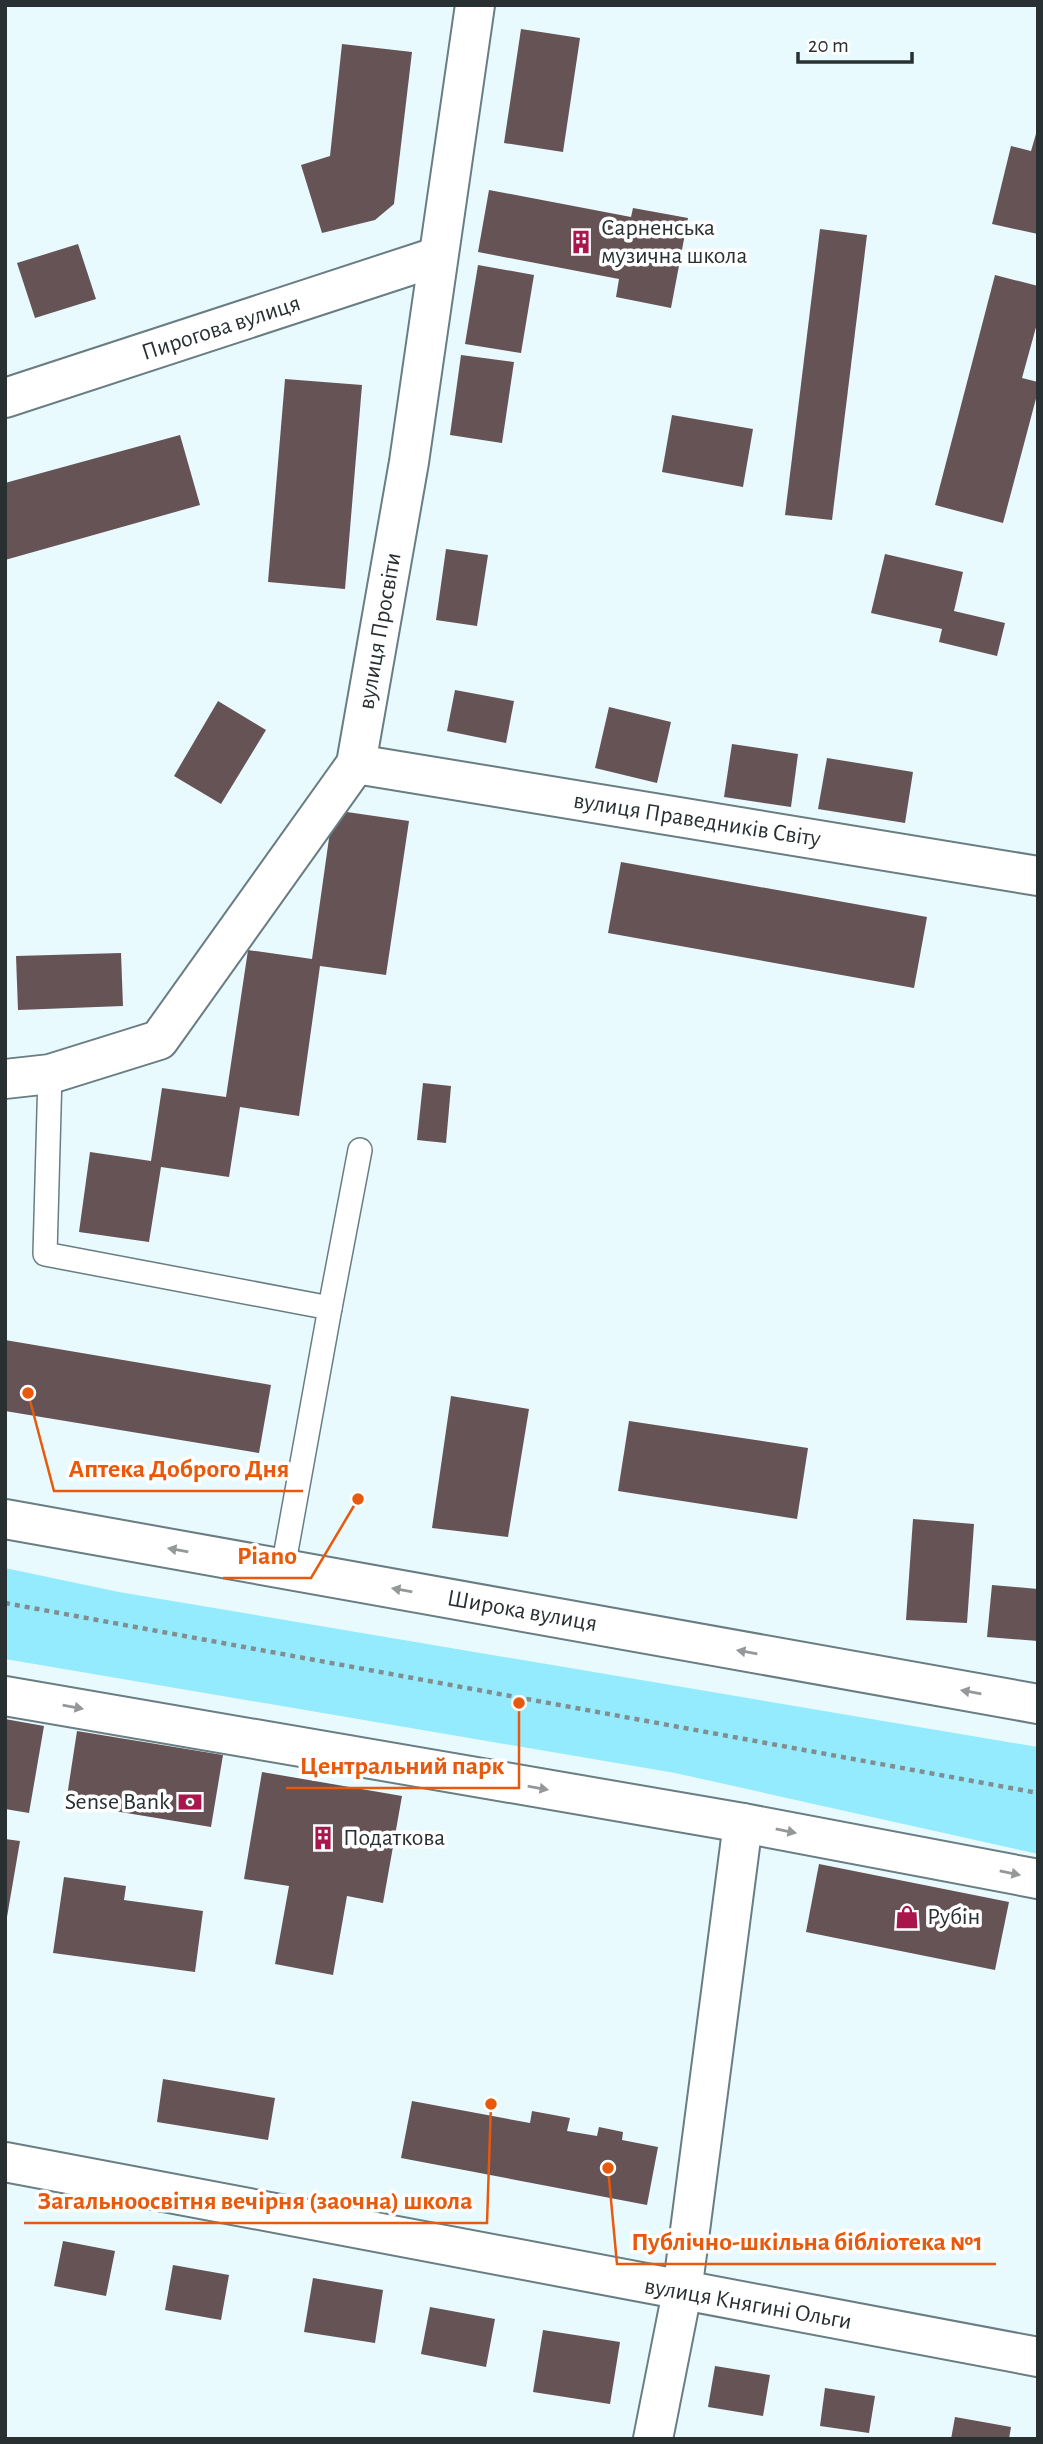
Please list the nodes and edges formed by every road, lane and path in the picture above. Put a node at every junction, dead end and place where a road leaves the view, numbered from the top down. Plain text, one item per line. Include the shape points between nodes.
1 (475, 5) edge
2 (436, 257) junction
3 (5, 398) edge
4 (356, 764) junction
5 (1038, 876) edge
6 (50, 1074) junction
7 (5, 1079) edge
8 (360, 1150) dead end
9 (330, 1308) junction
10 (5, 1519) edge
11 (283, 1568) junction
12 (5, 1603) edge
13 (5, 1696) edge
14 (1038, 1704) edge
15 (1038, 1793) edge
16 (743, 1823) junction
17 (1038, 1879) edge
18 (5, 2162) edge
19 (682, 2292) junction
20 (1038, 2357) edge
21 (653, 2439) edge

1 - 2 street, вулиця Просвіти
2 - 3 street, Пирогова вулиця
2 - 4 street, вулиця Просвіти via 409,462
4 - 5 street, вулиця Праведників Світу
4 - 6 street, вулиця Просвіти via 159,1040
6 - 7 street, вулиця Просвіти
6 - 9 lane via 45,1254
8 - 9 lane
9 - 11 lane
11 -> 10 street, Широка вулиця
14 -> 11 street, Широка вулиця
12 - 15 path
13 -> 16 street
16 -> 17 street
16 - 19 street
18 - 19 street, вулиця Княгині Ольги
19 - 20 street, вулиця Княгині Ольги
19 - 21 street

